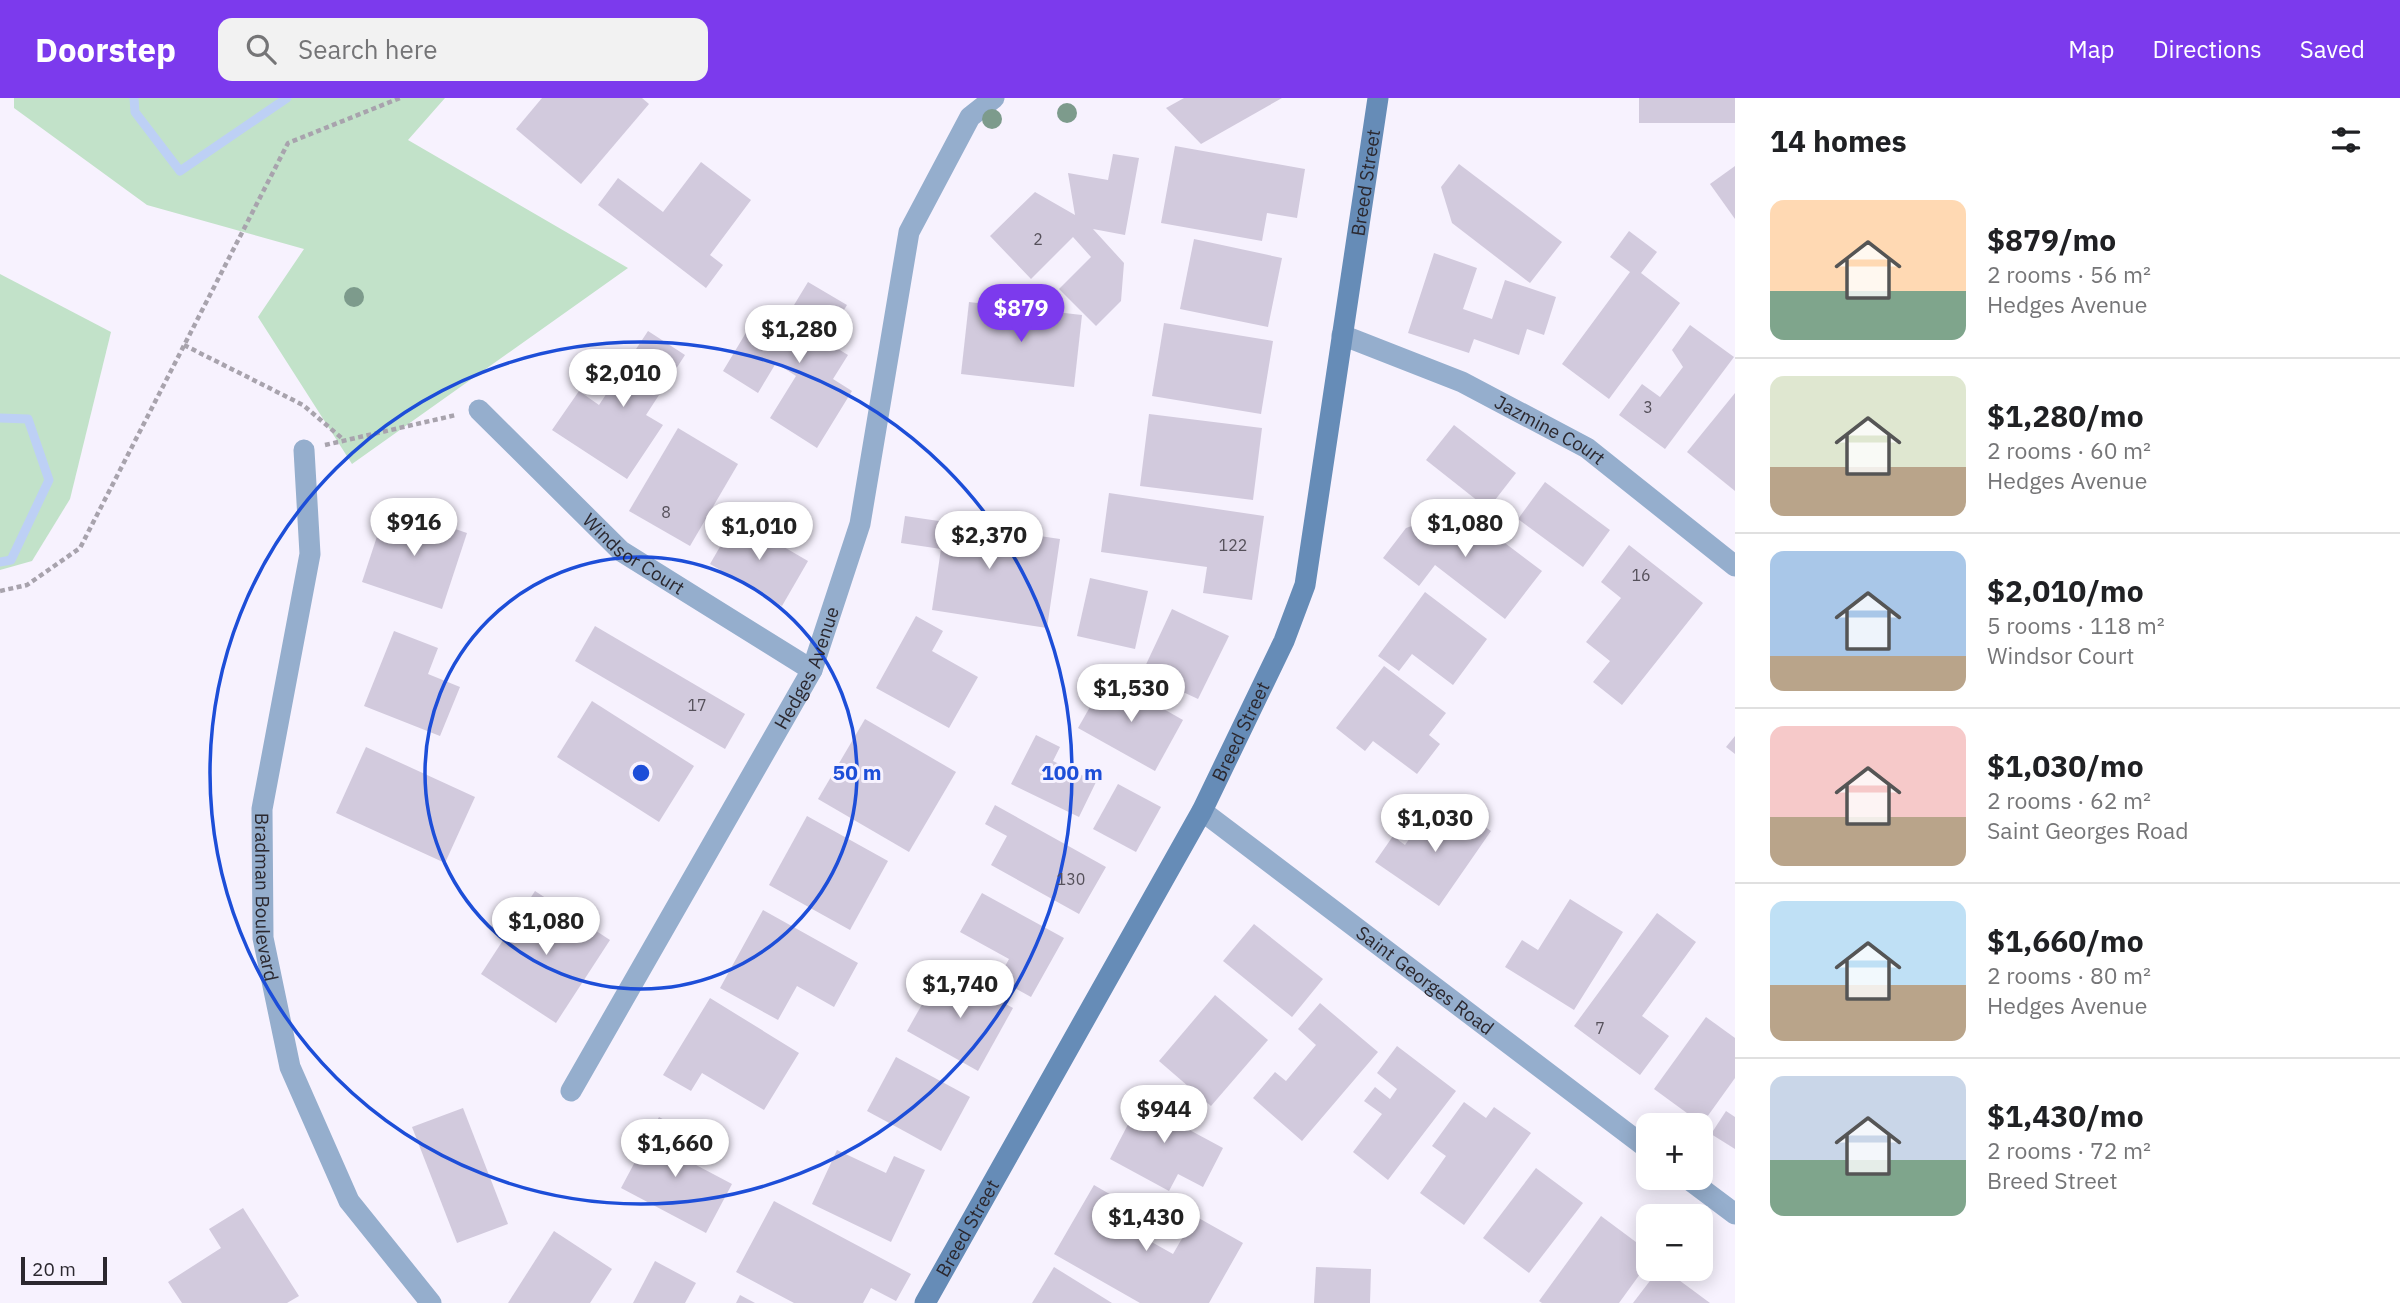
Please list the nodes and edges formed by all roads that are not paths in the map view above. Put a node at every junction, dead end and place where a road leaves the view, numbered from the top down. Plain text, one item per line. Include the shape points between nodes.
1 (994, 98) edge
2 (1378, 98) edge
3 (1342, 335) junction
4 (479, 410) road end
5 (303, 450) road end
6 (1735, 566) edge
7 (812, 670) junction
8 (1202, 811) junction
9 (571, 1091) dead end
10 (1636, 1140) edge
11 (1703, 1190) edge
12 (1735, 1214) edge
13 (431, 1303) edge
14 (925, 1303) edge

1 - 7 street, Hedges Avenue via 970,117 909,232 860,524
2 - 3 street, Breed Street
3 - 6 street, Jazmine Court via 1462,382 1587,448
3 - 8 street, Breed Street via 1305,584 1284,641
4 - 7 street, Windsor Court via 621,551
5 - 13 street, Bradman Boulevard via 310,554 262,809 263,938 290,1067 349,1201
7 - 9 street, Hedges Avenue
8 - 10 street, Saint Georges Road
8 - 14 street, Breed Street
11 - 12 street

